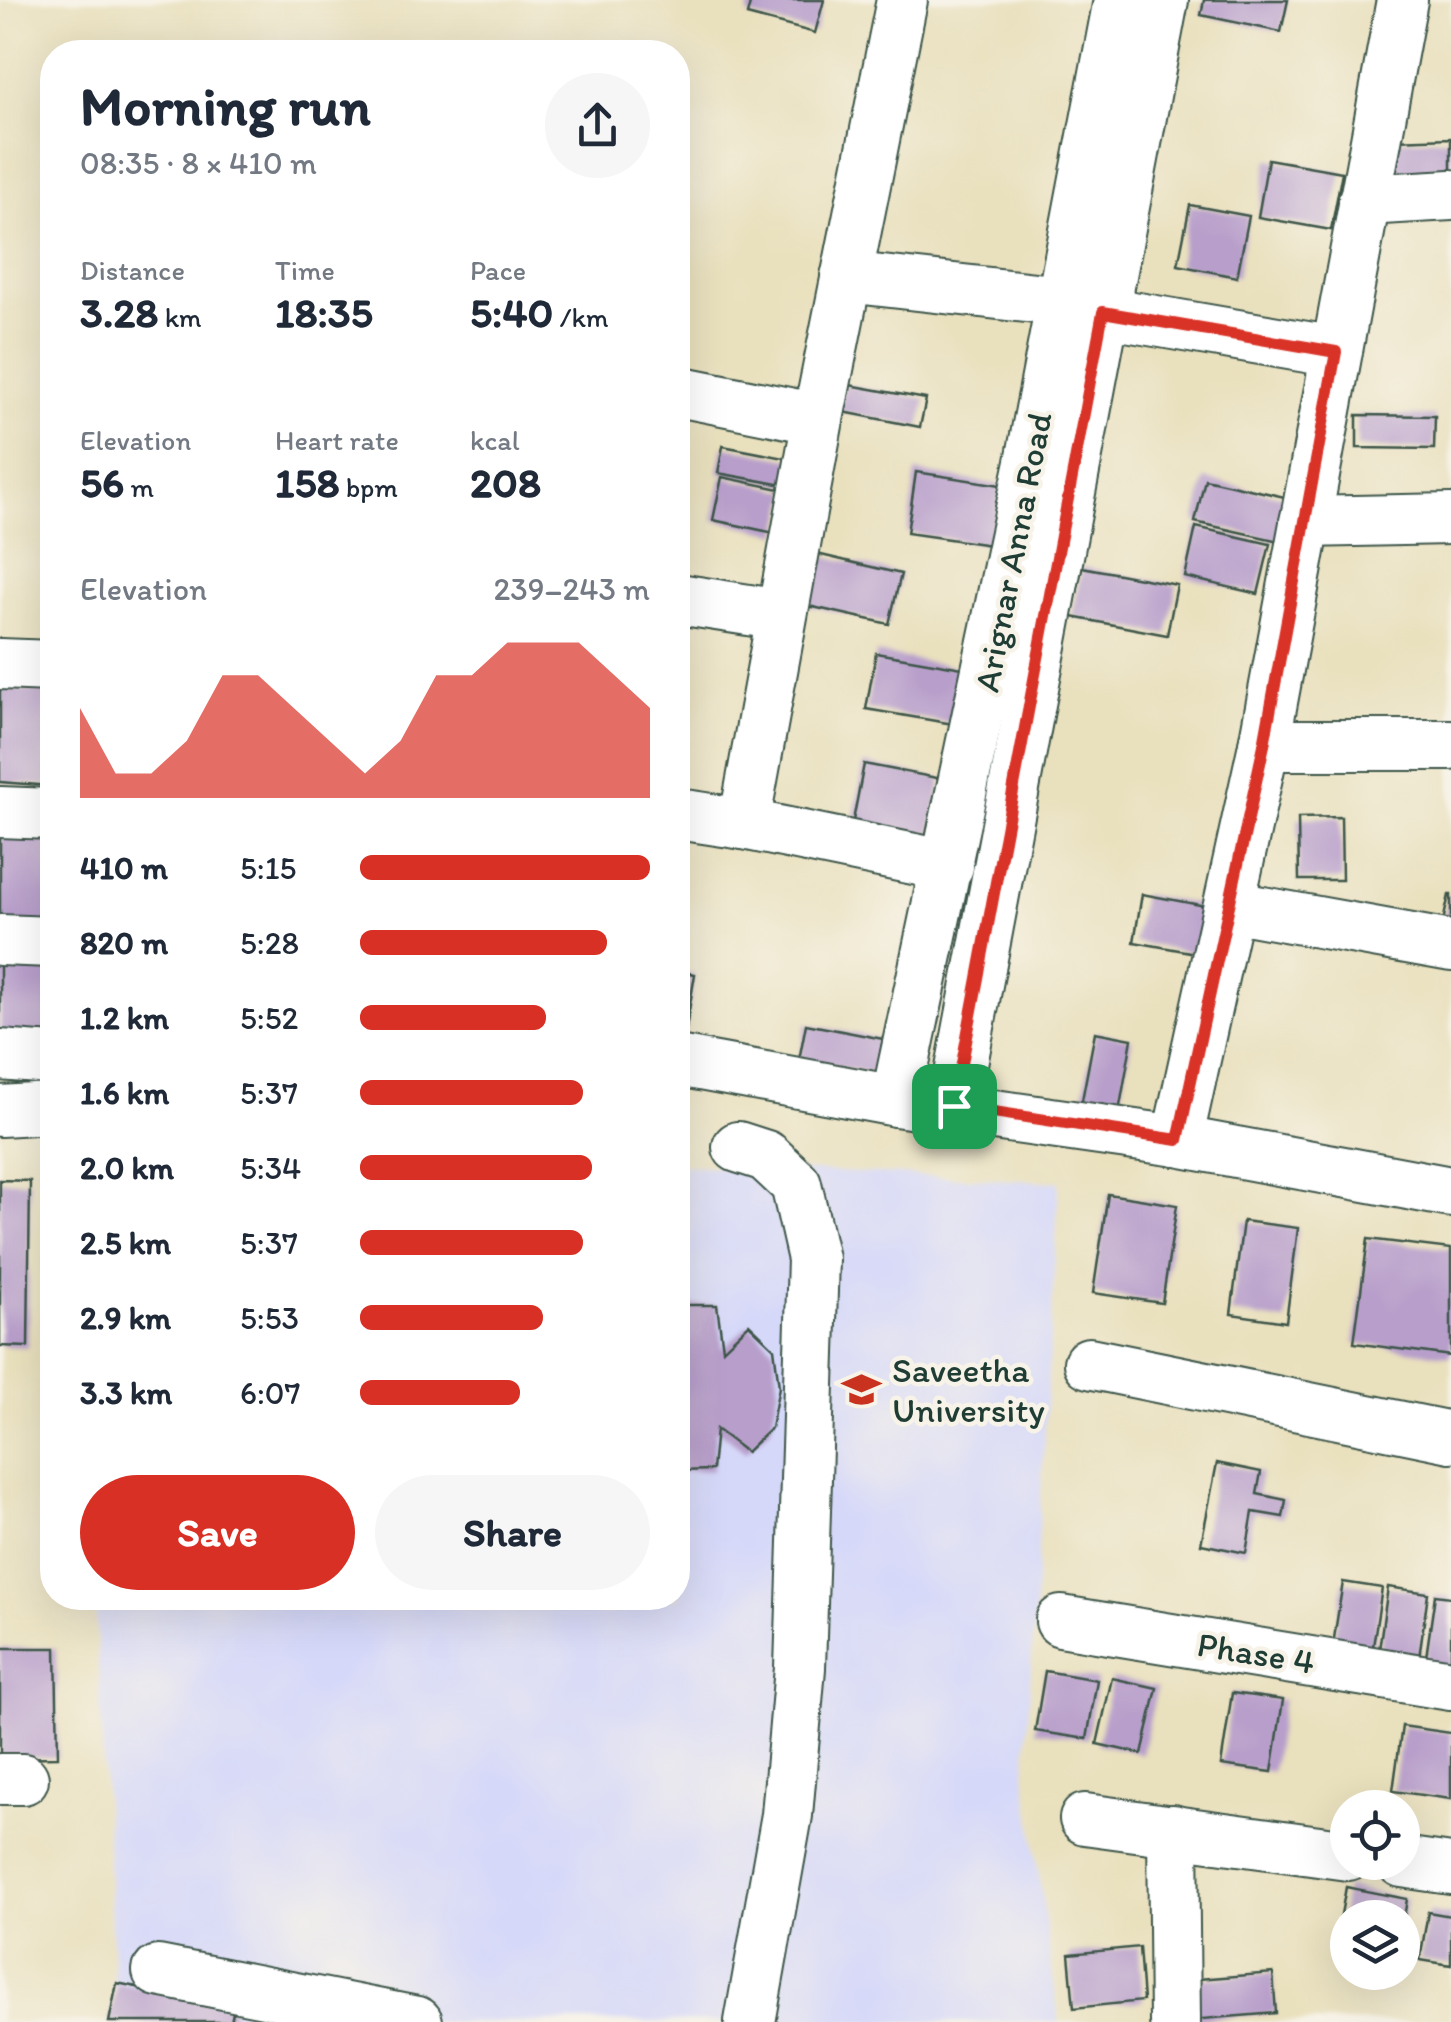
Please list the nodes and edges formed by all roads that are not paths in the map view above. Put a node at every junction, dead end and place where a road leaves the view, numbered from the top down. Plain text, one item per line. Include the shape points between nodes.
1 (902, 0) edge
2 (1119, 0) edge
3 (1163, 0) edge
4 (1402, 0) edge
5 (1451, 194) edge
6 (1364, 200) junction
7 (846, 277) junction
8 (1082, 307) junction
9 (1336, 352) junction
10 (690, 393) edge
11 (818, 419) junction
12 (1451, 518) edge
13 (1305, 522) junction
14 (690, 601) edge
15 (781, 615) junction
16 (0, 664) edge
17 (40, 666) edge
18 (1264, 745) junction
19 (1451, 745) edge
20 (0, 812) edge
21 (40, 814) edge
22 (690, 816) edge
23 (744, 824) junction
24 (948, 866) junction
25 (1229, 906) junction
26 (0, 940) edge
27 (40, 942) edge
28 (1451, 946) edge
29 (0, 1055) edge
30 (40, 1058) edge
31 (690, 1063) edge
32 (896, 1101) junction
33 (954, 1106) junction
34 (40, 1109) edge
35 (0, 1111) edge
36 (1178, 1140) junction
37 (738, 1147) dead end
38 (1451, 1192) edge
39 (1089, 1362) dead end
40 (1451, 1437) edge
41 (1061, 1620) dead end
42 (1451, 1686) edge
43 (1085, 1818) dead end
44 (1174, 1830) junction
45 (1330, 1852) edge
46 (1420, 1865) edge
47 (1451, 1869) edge
48 (158, 1971) dead end
49 (417, 2022) edge
50 (750, 2022) edge
51 (1174, 2022) edge

1 - 7 street
2 - 8 street, Arignar Anna Road
3 - 8 street, Arignar Anna Road
4 - 6 street
5 - 6 street
6 - 9 street
7 - 8 street
7 - 11 street
8 - 9 street
8 - 24 street, Arignar Anna Road
8 - 33 street, Arignar Anna Road
9 - 13 street
10 - 11 street
11 - 15 street
12 - 13 street
13 - 18 street
14 - 15 street
15 - 23 street
16 - 17 street
18 - 19 street
18 - 25 street
20 - 21 street
22 - 23 street
23 - 24 street
24 - 32 street, Arignar Anna Road
25 - 28 street
25 - 36 street
26 - 27 street
29 - 30 street
31 - 32 street
32 - 33 street
33 - 36 street
34 - 35 street
36 - 38 street
37 - 50 street via 766,1156 796,1184 813,1260 800,1668 786,1815
39 - 40 street
41 - 42 street, Phase 4
43 - 44 street
44 - 45 street
44 - 51 street
46 - 47 street
48 - 49 street

